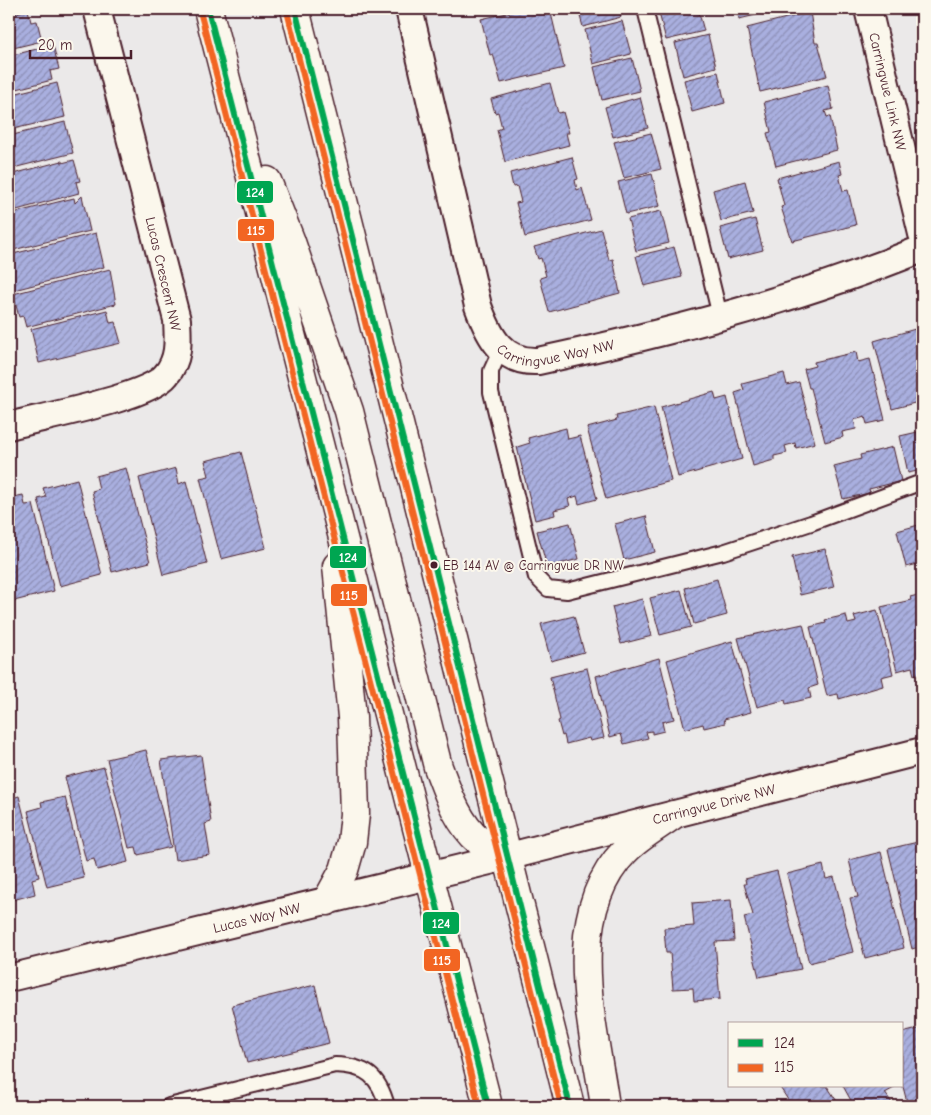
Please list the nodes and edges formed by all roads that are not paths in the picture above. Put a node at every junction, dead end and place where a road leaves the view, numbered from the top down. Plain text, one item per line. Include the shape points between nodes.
1 (97, 9) edge
2 (208, 9) edge
3 (295, 9) edge
4 (409, 9) edge
5 (645, 9) edge
6 (868, 9) edge
7 (226, 78) junction
8 (922, 234) edge
9 (922, 249) edge
10 (720, 316) junction
11 (501, 348) junction
12 (9, 426) edge
13 (327, 472) junction
14 (922, 482) edge
15 (922, 751) edge
16 (673, 815) junction
17 (506, 857) junction
18 (430, 876) junction
19 (327, 901) junction
20 (9, 978) edge
21 (169, 1106) edge
22 (387, 1106) edge
23 (488, 1106) edge
24 (570, 1106) edge
25 (605, 1106) edge

1 - 12 street, Lucas Crescent NW via 177,320 179,346 165,376 153,385 130,395
2 - 7 main road
3 - 17 main road
4 - 11 street, Carringvue Way NW via 478,306 486,328
5 - 10 lane
6 - 8 street, Carringvue Link NW
7 - 13 main road
7 - 17 main road via 291,242 349,411 438,767 450,800 464,824 479,842
9 - 10 street, Carringvue Way NW via 802,294
10 - 11 street, Carringvue Way NW via 538,361 514,358
11 - 14 lane via 491,371 494,403 536,577 548,589 566,591 723,552
13 - 18 main road
13 - 19 main road via 352,717 355,793 352,842 344,870
15 - 16 street, Carringvue Drive NW
16 - 17 street, Carringvue Drive NW
16 - 25 main road via 625,851 607,874 588,929 586,975
17 - 18 street, Lucas Way NW
17 - 24 main road
18 - 19 street, Lucas Way NW
18 - 23 main road
19 - 20 street, Lucas Way NW
21 - 22 lane via 335,1065 366,1071 374,1078

